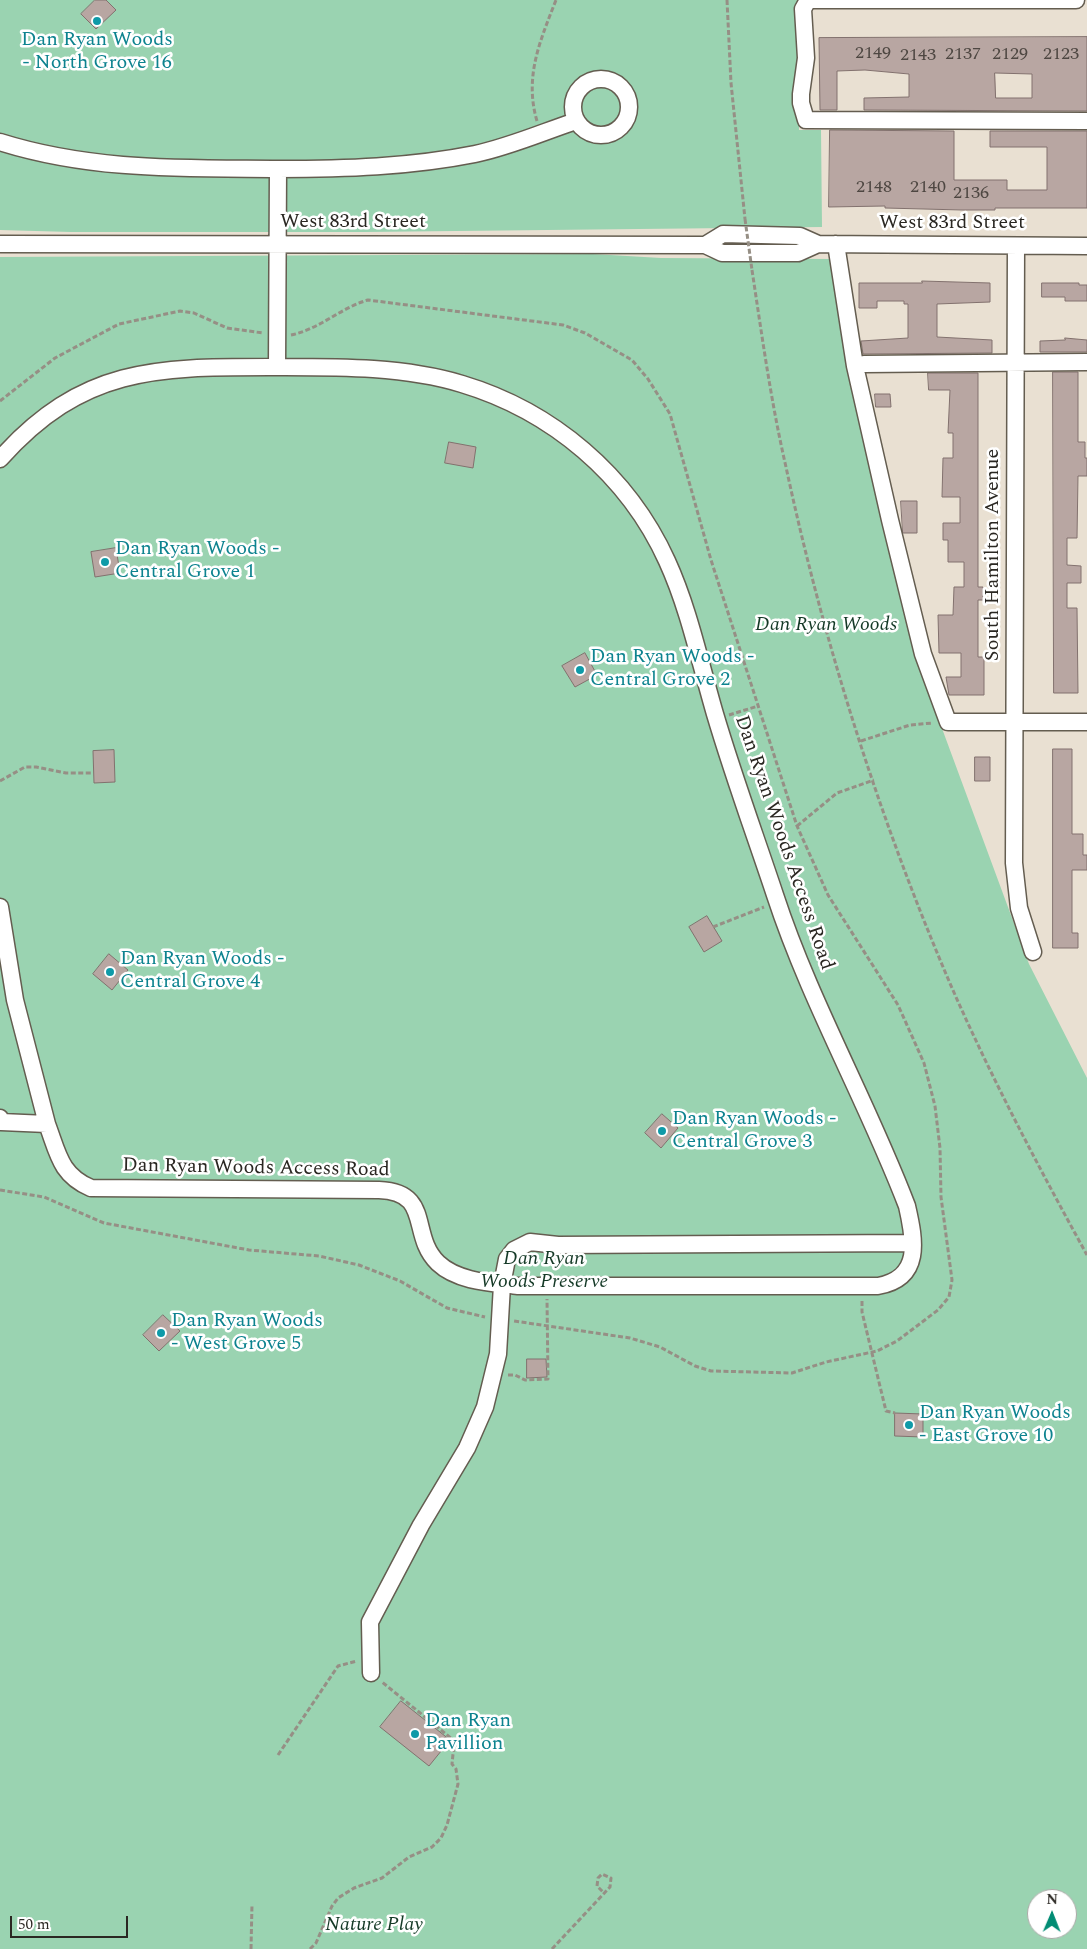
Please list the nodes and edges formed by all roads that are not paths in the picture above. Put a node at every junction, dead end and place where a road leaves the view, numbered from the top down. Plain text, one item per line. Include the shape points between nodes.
1 (808, 0) edge
2 (1076, 0) edge
3 (576, 121) dead end
4 (1087, 121) edge
5 (0, 142) edge
6 (278, 169) junction
7 (0, 244) edge
8 (278, 244) junction
9 (836, 244) junction
10 (1016, 246) junction
11 (1087, 246) edge
12 (1016, 362) junction
13 (1087, 362) edge
14 (855, 366) junction
15 (278, 367) junction
16 (0, 459) edge
17 (1015, 722) junction
18 (1087, 722) edge
19 (0, 906) edge
20 (1033, 952) dead end
21 (0, 1118) edge
22 (47, 1124) junction
23 (912, 1243) junction
24 (502, 1284) junction
25 (371, 1666) road end

1 - 2 street
1 - 4 street via 804,9 806,58 801,94 806,120
3 - 6 street via 477,153 412,164
5 - 6 street via 90,163 166,168
6 - 8 street
7 - 8 street, West 83rd Street
8 - 9 street, West 83rd Street via 705,245 723,234 800,236 818,244
8 - 15 street
9 - 10 street, West 83rd Street
9 - 14 street
10 - 11 street, West 83rd Street
10 - 12 street, South Hamilton Avenue
12 - 13 street
12 - 14 street
12 - 17 street, South Hamilton Avenue
14 - 17 street via 923,654 948,722
15 - 16 street, Dan Ryan Woods Access Road via 185,368 116,379 49,412 21,435
15 - 23 street, Dan Ryan Woods Access Road via 418,374 460,383 497,396 562,432 591,455 638,508 668,563 777,902 900,1188 911,1225
17 - 18 street
17 - 20 street, South Hamilton Avenue via 1014,863 1019,908
19 - 22 street, Dan Ryan Woods Access Road via 15,1000
21 - 22 street via 1,1122
22 - 24 street, Dan Ryan Woods Access Road via 64,1167 76,1182 91,1188 379,1190 403,1194 413,1202 423,1239 438,1263 465,1277
23 - 24 street via 558,1245 530,1242 514,1250 507,1259
23 - 24 street, Dan Ryan Woods Access Road via 910,1269 893,1283 862,1286
24 - 25 street via 498,1354 485,1407 467,1448 377,1606 370,1622

